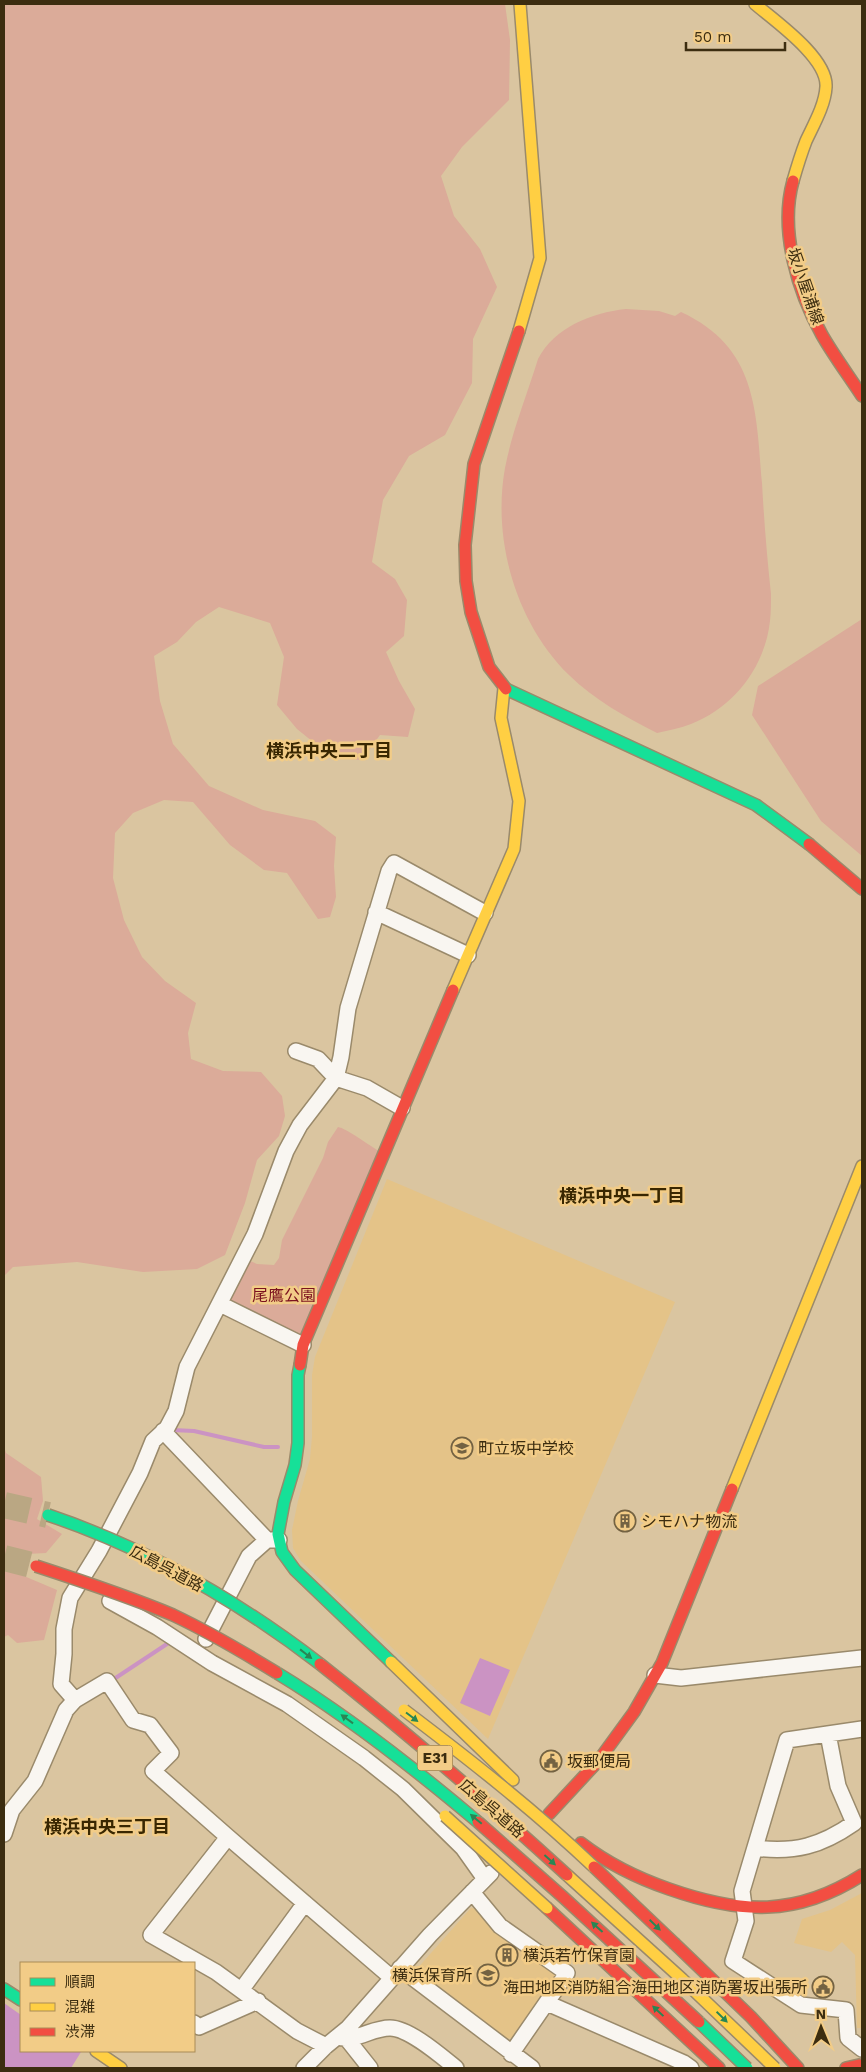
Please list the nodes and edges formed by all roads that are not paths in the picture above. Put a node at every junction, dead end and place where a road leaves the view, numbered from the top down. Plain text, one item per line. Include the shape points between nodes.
1 (520, 4) edge
2 (755, 4) edge
3 (862, 396) edge
4 (504, 688) junction
5 (862, 889) edge
6 (376, 912) junction
7 (485, 913) junction
8 (468, 955) junction
9 (296, 1051) dead end
10 (336, 1078) junction
11 (402, 1108) junction
12 (862, 1166) edge
13 (220, 1304) junction
14 (303, 1345) junction
15 (163, 1431) junction
16 (48, 1515) tunnel mouth
17 (273, 1540) junction
18 (36, 1566) tunnel mouth
19 (178, 1571) junction
20 (78, 1584) junction
21 (97, 1586) junction
22 (208, 1651) junction
23 (328, 1656) dead end
24 (862, 1658) edge
25 (655, 1675) junction
26 (75, 1700) junction
27 (391, 1701) dead end
28 (862, 1729) edge
29 (828, 1734) junction
30 (549, 1814) junction
31 (4, 1834) edge
32 (228, 1837) junction
33 (755, 1848) junction
34 (862, 1875) edge
35 (485, 1879) junction
36 (472, 1892) junction
37 (305, 1903) junction
38 (744, 1908) junction
39 (396, 1973) junction
40 (4, 1989) edge
41 (242, 1989) junction
42 (20, 1999) edge
43 (258, 2001) junction
44 (546, 2003) junction
45 (195, 2024) edge
46 (337, 2040) junction
47 (862, 2049) edge
48 (97, 2052) edge
49 (511, 2054) junction
50 (794, 2064) edge
51 (859, 2065) edge
52 (121, 2068) edge
53 (304, 2068) edge
54 (370, 2068) edge
55 (456, 2068) edge
56 (532, 2068) edge
57 (691, 2068) edge
58 (719, 2068) edge
59 (747, 2068) edge
60 (775, 2068) edge
61 (812, 2068) edge
62 (846, 2068) edge

1 - 4 main road via 540,258 523,320 474,464 465,545 471,612 489,667
2 - 3 main road, 坂小屋浦線 via 815,58 826,81 822,108 794,174 789,214 790,240 798,274 818,326
4 - 5 main road via 756,805 797,834
4 - 7 main road via 501,718 519,801 514,849
6 - 7 street via 394,863
6 - 8 street
6 - 10 street via 348,1008
7 - 8 main road
8 - 11 main road
9 - 10 street via 318,1059
10 - 11 street via 367,1088
10 - 13 street via 300,1125 286,1151 255,1234
11 - 14 main road
12 - 25 main road via 683,1613
13 - 14 street
13 - 15 street via 187,1366 176,1411
14 - 17 main road via 298,1375 295,1465 278,1534
15 - 17 street
15 - 20 street via 153,1441 131,1491
16 - 19 main road, 広島呉道路 / E31, bridge
17 - 22 street via 249,1556
17 - 30 main road via 295,1570
18 - 21 main road, 広島呉道路 / E31, bridge
19 - 23 main road, bridge via 282,1626
19 -> 60 main road, 広島呉道路 / E31, bridge via 286,1639 385,1715 499,1813
20 - 22 street
20 - 26 street via 70,1598 64,1629 61,1684
21 - 22 main road, bridge via 184,1631
59 -> 21 main road, 広島呉道路 / E31, bridge via 671,1994 412,1766 338,1712 241,1652 147,1604
22 - 35 street via 364,1758 403,1789 464,1848
58 -> 22 main road, bridge via 411,1786 331,1722
24 - 25 street via 681,1678
25 - 30 main road via 634,1712 599,1760
26 - 31 street via 66,1710 35,1781 12,1810
26 - 32 street via 107,1681 133,1720 150,1725 171,1753 153,1770
27 -> 50 main road, bridge via 493,1778 568,1842 751,2017
28 - 29 street
29 - 33 street via 787,1740
29 - 33 street via 838,1786 854,1823 833,1838 801,1848
30 - 35 street
30 - 38 main road via 593,1853 644,1880 703,1901
32 - 37 street
32 - 41 street via 151,1935
33 - 38 street via 742,1891
34 - 38 main road via 820,1898 779,1907
35 - 36 street
36 - 39 street
36 - 44 street via 500,1926 567,1973
37 - 39 street
37 - 41 street
38 - 47 street via 746,1921 734,1961 801,2005 846,2010 848,2038
39 - 46 street
39 - 49 street
40 - 42 main road
41 - 43 street
43 - 45 street via 199,2027
43 - 46 street via 297,2031
44 - 49 street
44 - 57 street
46 - 53 street
46 - 54 street
46 - 55 street via 389,2028 401,2029
48 - 52 main road
49 - 56 street
50 - 61 main road
51 - 62 main road

